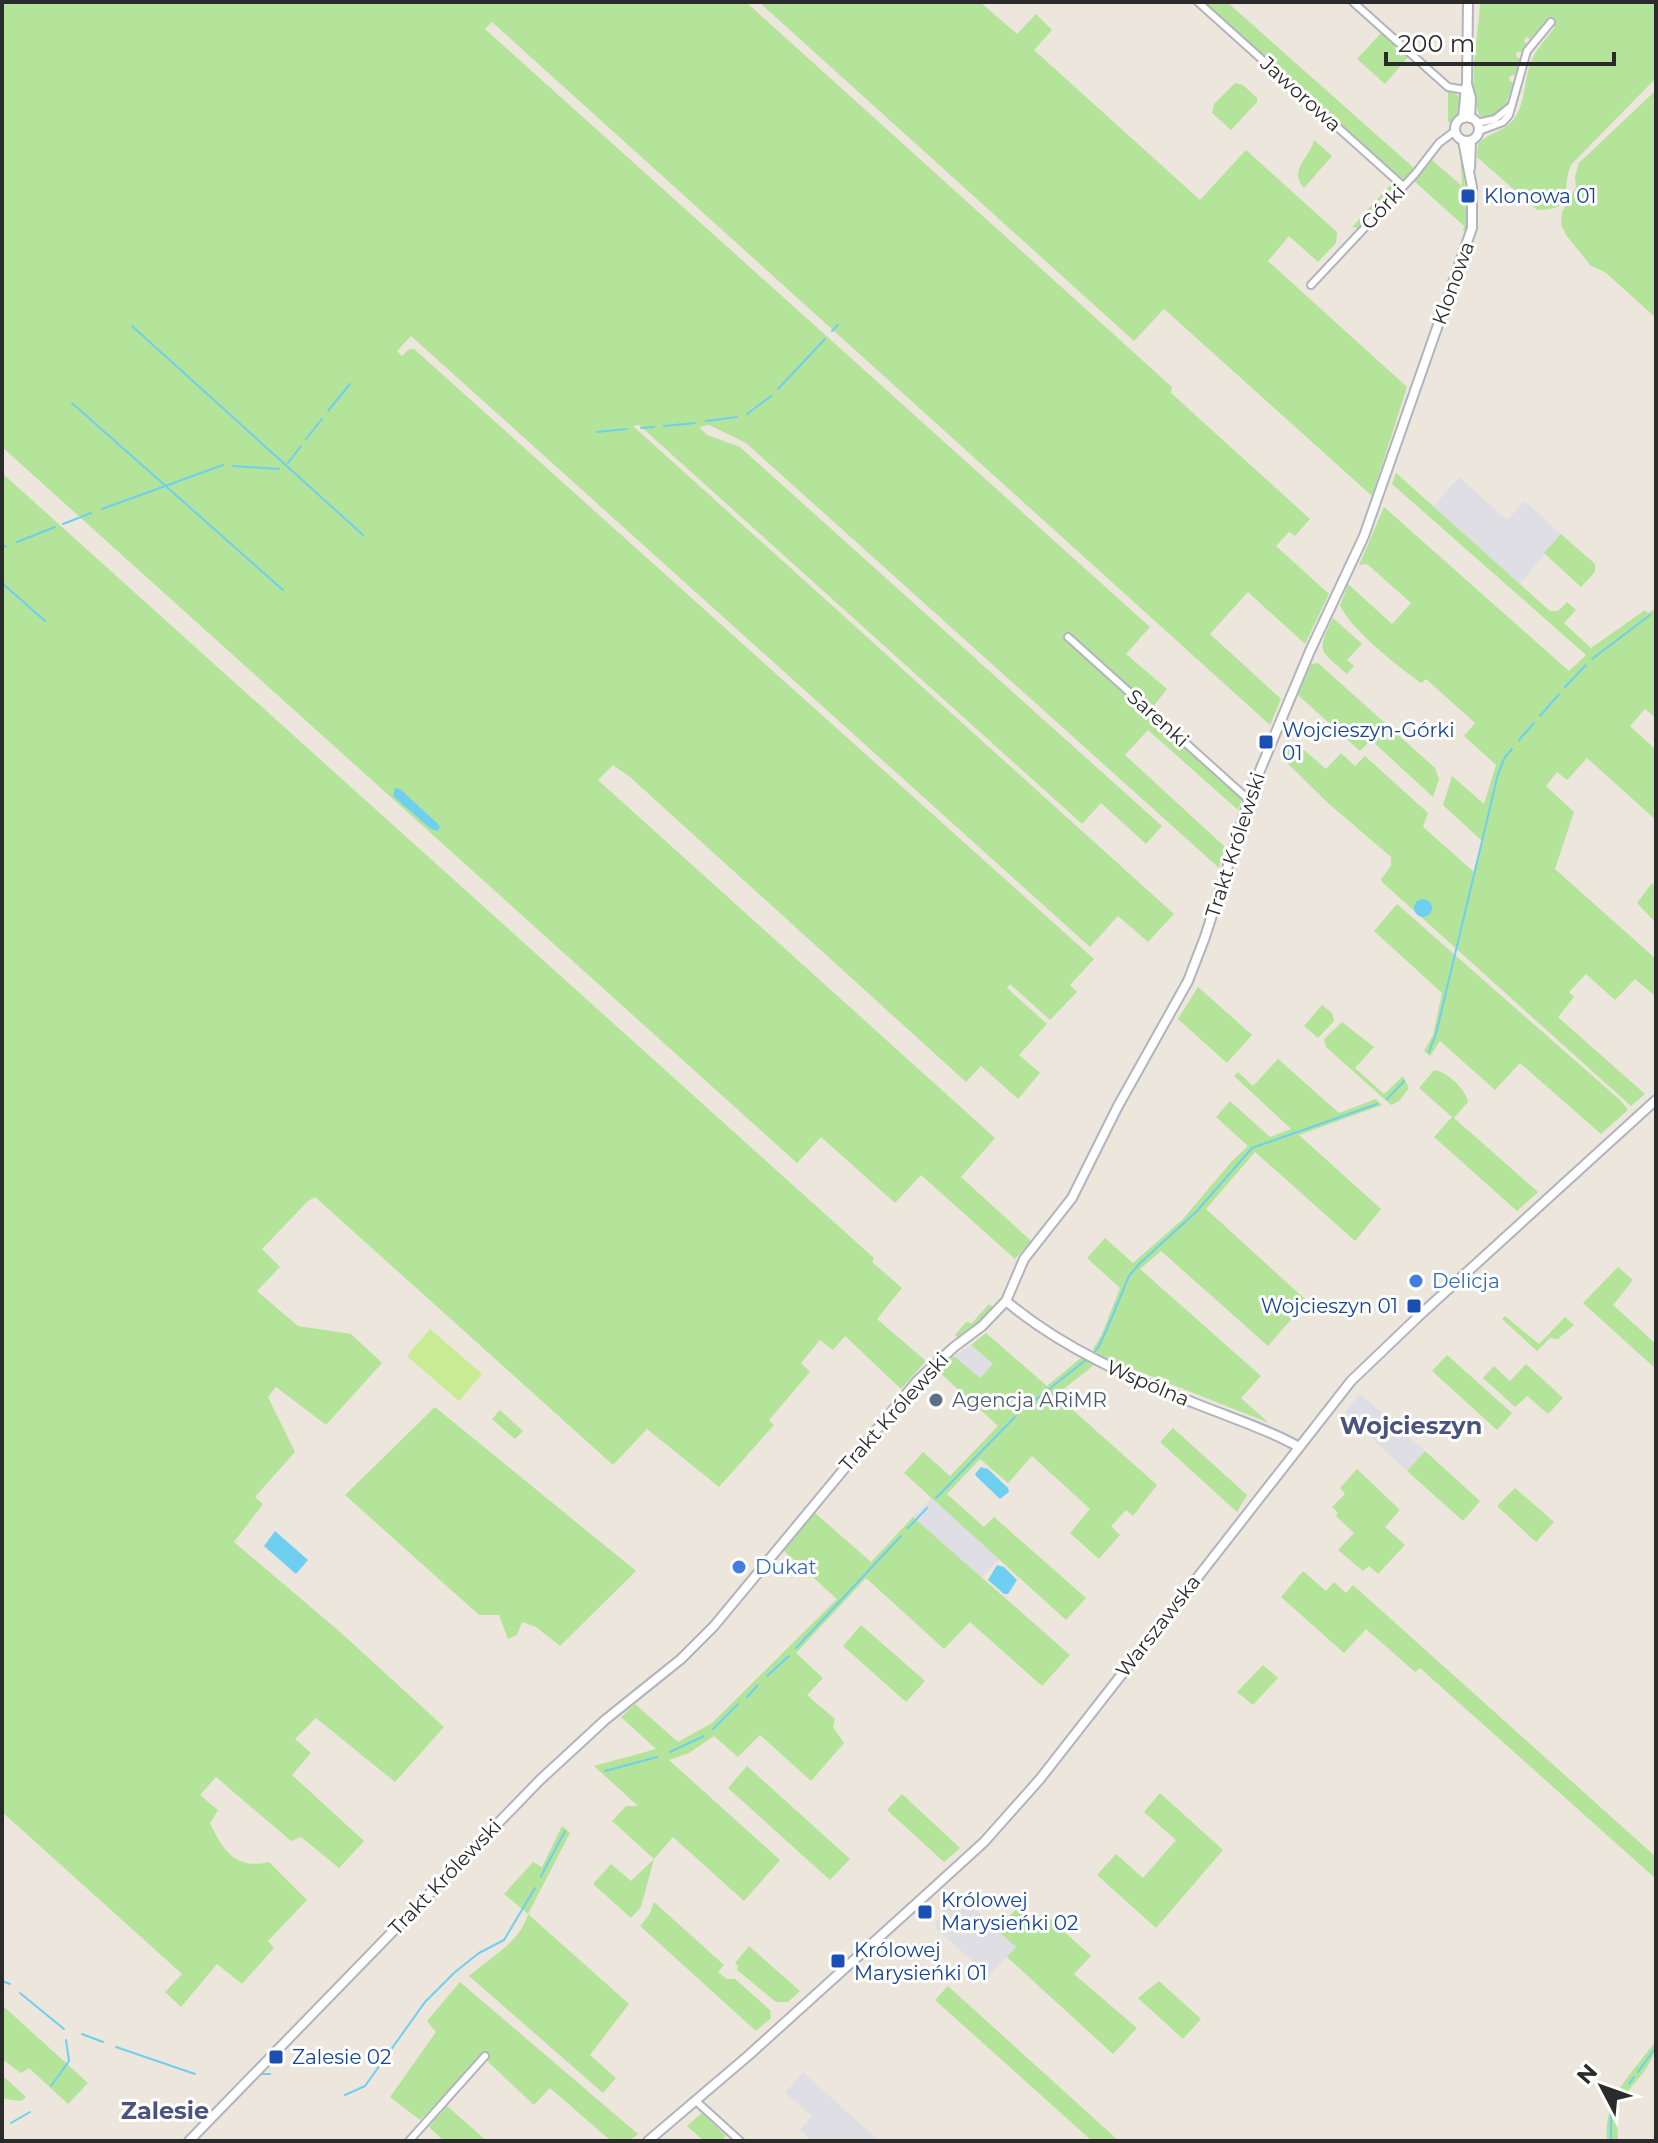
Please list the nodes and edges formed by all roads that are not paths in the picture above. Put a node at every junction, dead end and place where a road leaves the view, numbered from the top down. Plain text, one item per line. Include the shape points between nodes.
1 (1198, 2) edge
2 (1353, 2) edge
3 (1468, 2) edge
4 (1551, 22) dead end
5 (1466, 87) junction
6 (1472, 123) junction
7 (1455, 131) junction
8 (1467, 141) junction
9 (1403, 186) junction
10 (1311, 285) dead end
11 (1414, 392) joint
12 (1068, 637) dead end
13 (1249, 800) junction
14 (1656, 1100) edge
15 (1006, 1301) junction
16 (1299, 1447) junction
17 (485, 2056) dead end
18 (696, 2101) junction
19 (189, 2141) edge
20 (409, 2141) edge
21 (648, 2141) edge
22 (740, 2141) edge

1 - 9 street, Jaworowa
2 - 5 street via 1448,87
3 - 5 street
4 - 6 street via 1527,51 1510,107 1495,119
5 - 6 street
6 - 7 street via 1456,123
6 - 8 street
7 - 8 street
7 - 9 street, Górki
8 - 11 street, Klonowa via 1472,228
9 - 10 street, Górki
11 - 13 street, Trakt Królewski via 1364,536
12 - 13 street, Sarenki
13 - 15 street, Trakt Królewski via 1188,981 1072,1198 1024,1259
14 - 16 street, Warszawska via 1373,1359
15 - 16 street, Wspólna via 1097,1361
15 - 19 street, Trakt Królewski via 917,1381 714,1626 540,1780
16 - 18 street, Warszawska via 1012,1813
17 - 20 street
18 - 21 street, Warszawska
18 - 22 street

